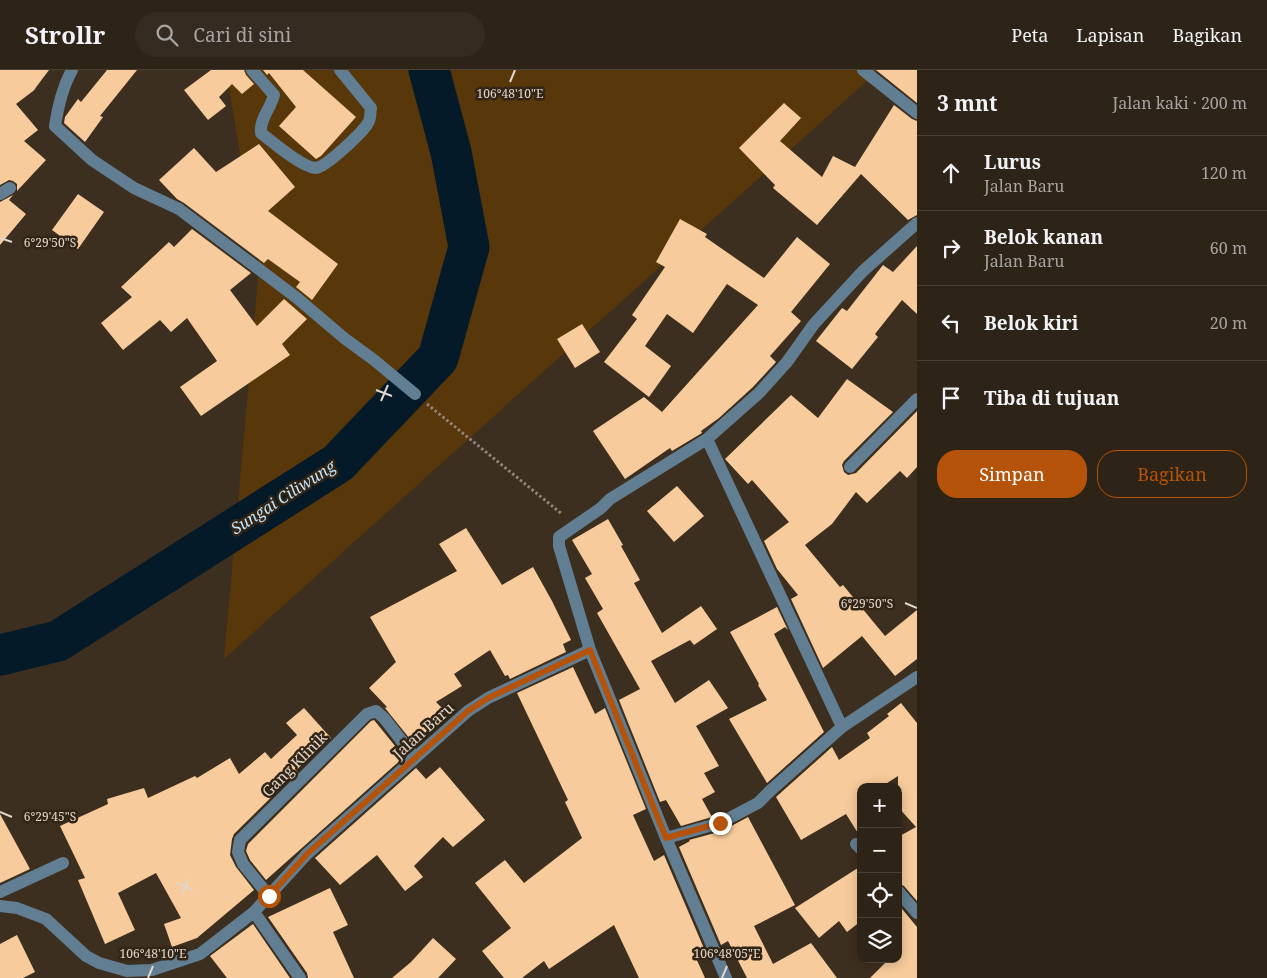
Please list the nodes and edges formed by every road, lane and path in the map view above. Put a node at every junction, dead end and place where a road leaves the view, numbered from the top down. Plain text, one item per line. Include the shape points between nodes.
1 (72, 70) edge
2 (252, 70) edge
3 (340, 70) edge
4 (863, 70) edge
5 (917, 113) edge
6 (917, 222) edge
7 (415, 394) joint
8 (917, 399) edge
9 (707, 440) junction
10 (850, 467) dead end
11 (576, 526) junction
12 (590, 650) junction
13 (917, 677) edge
14 (842, 727) junction
15 (415, 758) junction
16 (666, 838) junction
17 (63, 863) dead end
18 (0, 892) edge
19 (269, 896) junction
20 (902, 896) edge
21 (0, 906) edge
22 (254, 912) junction
23 (917, 913) edge
24 (300, 978) edge
25 (726, 978) edge

1 - 7 street via 58,105 55,126 92,160 134,188 179,209 297,298
2 - 3 street via 274,96 260,133 302,163 316,168 343,150 369,122 371,108
4 - 5 street
6 - 9 street via 863,271 814,324 760,393
7 - 11 path
8 - 10 street
9 - 11 street via 610,499
9 - 14 street
11 - 12 street via 559,537 559,546
12 - 15 street, Jalan Baru via 488,698 468,711
12 - 16 street
13 - 14 street
14 - 16 street via 758,803 720,823
15 - 19 street, Jalan Baru via 307,854
15 - 19 street, Gang Klinik via 384,718 376,711 367,714 240,840 238,852 243,864
16 - 25 street
17 - 18 street
19 - 22 street, Jalan Baru
20 - 23 street
21 - 22 street, Jalan Baru via 46,919 86,956 99,964 127,971 152,970 200,954
22 - 24 street

